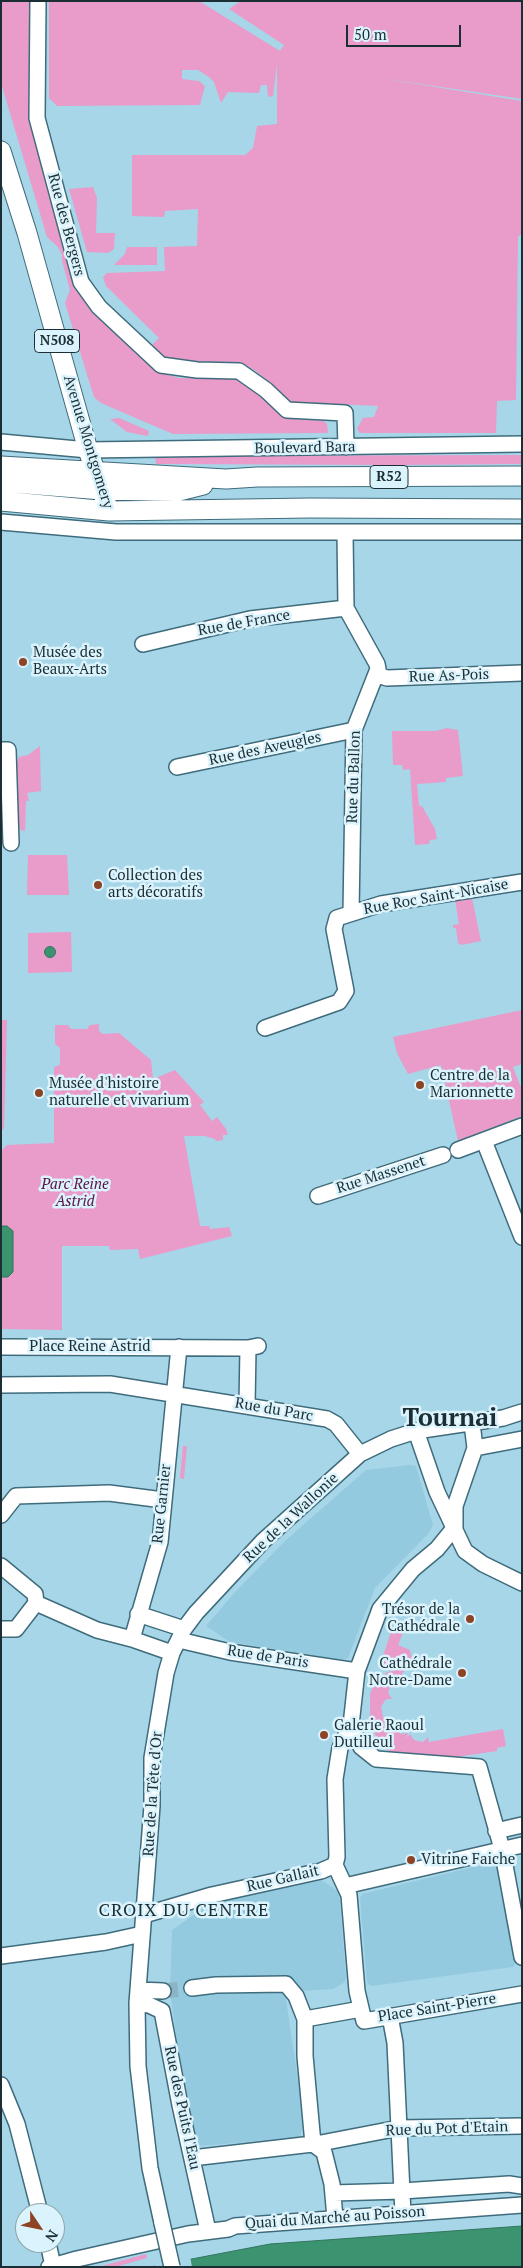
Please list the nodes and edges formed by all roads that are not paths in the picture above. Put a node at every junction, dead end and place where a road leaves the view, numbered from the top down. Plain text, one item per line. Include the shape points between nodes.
1 (38, 1) edge
2 (1, 150) edge
3 (7, 187) edge
4 (1, 442) edge
5 (522, 444) edge
6 (346, 447) junction
7 (88, 450) junction
8 (1, 466) edge
9 (96, 472) junction
10 (522, 476) edge
11 (226, 479) junction
12 (1, 482) edge
13 (102, 490) junction
14 (1, 501) edge
15 (522, 509) edge
16 (109, 511) junction
17 (1, 522) edge
18 (116, 532) junction
19 (522, 532) edge
20 (345, 533) junction
21 (346, 608) junction
22 (143, 644) dead end
23 (522, 673) edge
24 (377, 675) junction
25 (354, 730) junction
26 (4, 750) edge
27 (177, 767) dead end
28 (11, 843) dead end
29 (522, 882) edge
30 (351, 913) junction
31 (265, 1028) dead end
32 (522, 1126) edge
33 (484, 1140) junction
34 (318, 1196) dead end
35 (522, 1237) edge
36 (1, 1347) edge
37 (179, 1347) junction
38 (1, 1385) edge
39 (174, 1395) junction
40 (247, 1405) junction
41 (522, 1412) edge
42 (472, 1423) junction
43 (418, 1435) junction
44 (522, 1439) edge
45 (474, 1448) junction
46 (360, 1454) junction
47 (163, 1500) junction
48 (1, 1515) edge
49 (455, 1527) junction
50 (1, 1566) edge
51 (522, 1583) edge
52 (36, 1603) junction
53 (138, 1614) junction
54 (9, 1629) edge
55 (132, 1639) junction
56 (178, 1641) junction
57 (357, 1671) junction
58 (351, 1725) junction
59 (522, 1825) edge
60 (496, 1831) junction
61 (522, 1845) edge
62 (502, 1849) junction
63 (335, 1865) junction
64 (344, 1886) junction
65 (144, 1915) junction
66 (142, 1934) junction
67 (1, 1956) edge
68 (522, 1958) edge
69 (192, 1988) tunnel mouth
70 (163, 1991) tunnel mouth
71 (522, 1994) edge
72 (138, 1997) junction
73 (361, 2009) junction
74 (385, 2016) junction
75 (305, 2019) junction
76 (1, 2085) edge
77 (522, 2126) edge
78 (399, 2128) junction
79 (318, 2148) junction
80 (192, 2158) junction
81 (522, 2186) edge
82 (402, 2191) junction
83 (333, 2193) junction
84 (37, 2203) edge
85 (522, 2205) edge
86 (403, 2214) junction
87 (335, 2218) junction
88 (208, 2231) junction
89 (49, 2253) edge
90 (51, 2266) edge
91 (172, 2267) edge

1 - 6 street, Rue des Bergers via 37,118 81,282 99,307 161,365 239,371 288,410 345,413
2 - 3 main road, Avenue Montgomery / N508
3 - 7 main road, Avenue Montgomery / N508
4 - 7 street, Boulevard Bara
5 - 6 street, Boulevard Bara
6 - 7 street, Boulevard Bara
7 - 9 main road, Avenue Montgomery / N508
8 - 9 main road, R52
9 - 11 main road, R52
9 - 13 main road, Avenue Montgomery
10 - 11 main road, Boulevard Bara / R52
11 - 13 main road, R52 via 178,491
12 - 13 main road, R52
13 - 16 main road, Avenue Montgomery
14 - 16 main road, R52
15 - 16 main road, R52
16 - 18 street, Avenue Montgomery
17 - 18 street
18 - 20 street
19 - 20 street
20 - 21 street
21 - 22 street, Rue de France via 250,619
21 - 24 street via 377,664
23 - 24 street, Rue As-Pois via 387,678
24 - 25 street, Rue du Ballon
25 - 27 street, Rue des Aveugles
25 - 30 street, Rue du Ballon
26 - 28 street
29 - 30 street, Rue Roc Saint-Nicaise via 381,904
30 - 31 street via 337,918 334,929 346,991 339,1002
32 - 33 street, Rue Massenet
33 - 34 street, Rue Massenet
33 - 35 street
36 - 37 street, Place Reine Astrid
37 - 39 street
37 - 40 street, Place Reine Astrid via 253,1347
38 - 39 street via 110,1384
39 - 40 street, Rue du Parc
39 - 47 street, Rue Garnier
40 - 46 street, Rue du Parc via 332,1421
41 - 42 street, Rue de la Wallonie
42 - 43 street, Rue de la Wallonie
42 - 45 street
43 - 46 street, Rue de la Wallonie via 391,1439
43 - 49 street via 437,1492
44 - 45 street
45 - 49 street via 455,1506
46 - 56 street, Rue de la Wallonie via 263,1541 196,1613
47 - 48 street via 109,1493 16,1496
47 - 53 street, Rue Garnier via 160,1542
49 - 51 street via 465,1551 483,1564
49 - 57 street via 437,1549 413,1569 380,1609
50 - 52 street via 35,1594
52 - 54 street
52 - 55 street via 97,1630
53 - 55 street, Rue Garnier
53 - 56 street
55 - 56 street
56 - 57 street, Rue de Paris
56 - 65 street, Rue de la Tête d'Or via 166,1673 152,1758
57 - 58 street
58 - 60 street via 361,1747 376,1759 479,1767
58 - 63 street via 340,1748 335,1779
59 - 60 street
60 - 62 street
61 - 62 street
62 - 64 street
62 - 68 street
63 - 64 street, Place Saint-Pierre
63 - 65 street, Rue Gallait
64 - 73 street, Place Saint-Pierre via 348,1895
65 - 66 street, Rue de la Tête d'Or
66 - 67 street
66 - 72 street, Rue des Puits l'Eau
69 - 75 street via 286,1984 296,1996
70 - 72 street
71 - 74 street, Place Saint-Pierre
72 - 80 street, Rue des Puits l'Eau via 162,2011
72 - 91 street, Rue des Puits l'Eau, bridge via 138,2066 150,2168
73 - 74 street, Place Saint-Pierre via 364,2021
73 - 75 street, Place Saint-Pierre
74 - 78 street via 395,2043
75 - 79 street via 305,2056
76 - 84 street via 17,2124
77 - 78 street, Rue du Pot d'Etain
78 - 79 street, Rue du Pot d'Etain
78 - 82 street
79 - 80 street, Rue du Pot d'Etain
79 - 83 street
80 - 88 street, Rue des Puits l'Eau
81 - 82 street, Quai du Marché au Poisson via 509,2184
82 - 83 street, Quai du Marché au Poisson
82 - 86 street
83 - 87 street
85 - 86 street, Quai du Marché au Poisson
86 - 87 street, Quai du Marché au Poisson
87 - 88 street, Quai du Marché au Poisson
88 - 90 street, Quai du Marché au Poisson
89 - 90 street

